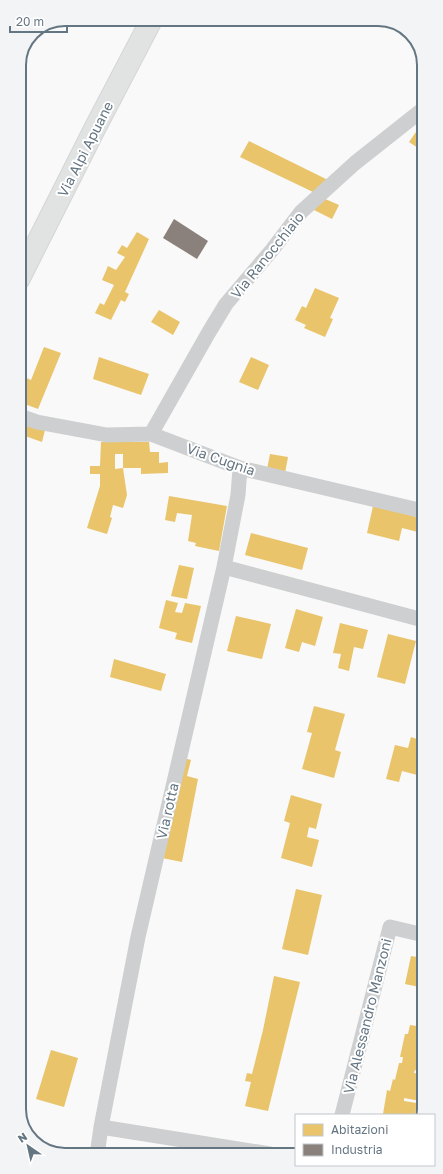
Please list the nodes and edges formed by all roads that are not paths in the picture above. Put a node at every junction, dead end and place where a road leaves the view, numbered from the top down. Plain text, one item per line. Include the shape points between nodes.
1 (148, 26) edge
2 (417, 114) edge
3 (26, 265) edge
4 (26, 418) edge
5 (151, 434) junction
6 (240, 468) junction
7 (417, 510) edge
8 (224, 567) junction
9 (417, 618) edge
10 (417, 934) edge
11 (342, 1114) edge
12 (101, 1127) junction
13 (98, 1148) edge
14 (232, 1148) edge

1 - 3 main road, Via Alpi Apuane
2 - 5 street, Via Ranocchiaio via 355,163 301,212 226,304
4 - 5 street, Via Cugnia via 107,435
5 - 6 street, Via Cugnia
6 - 7 street, Via Cugnia
6 - 8 street, Via rotta via 238,495
8 - 9 street
8 - 12 street, Via rotta via 138,937
10 - 11 street, Via Alessandro Manzoni via 390,927
12 - 13 street, Via rotta
12 - 14 street

